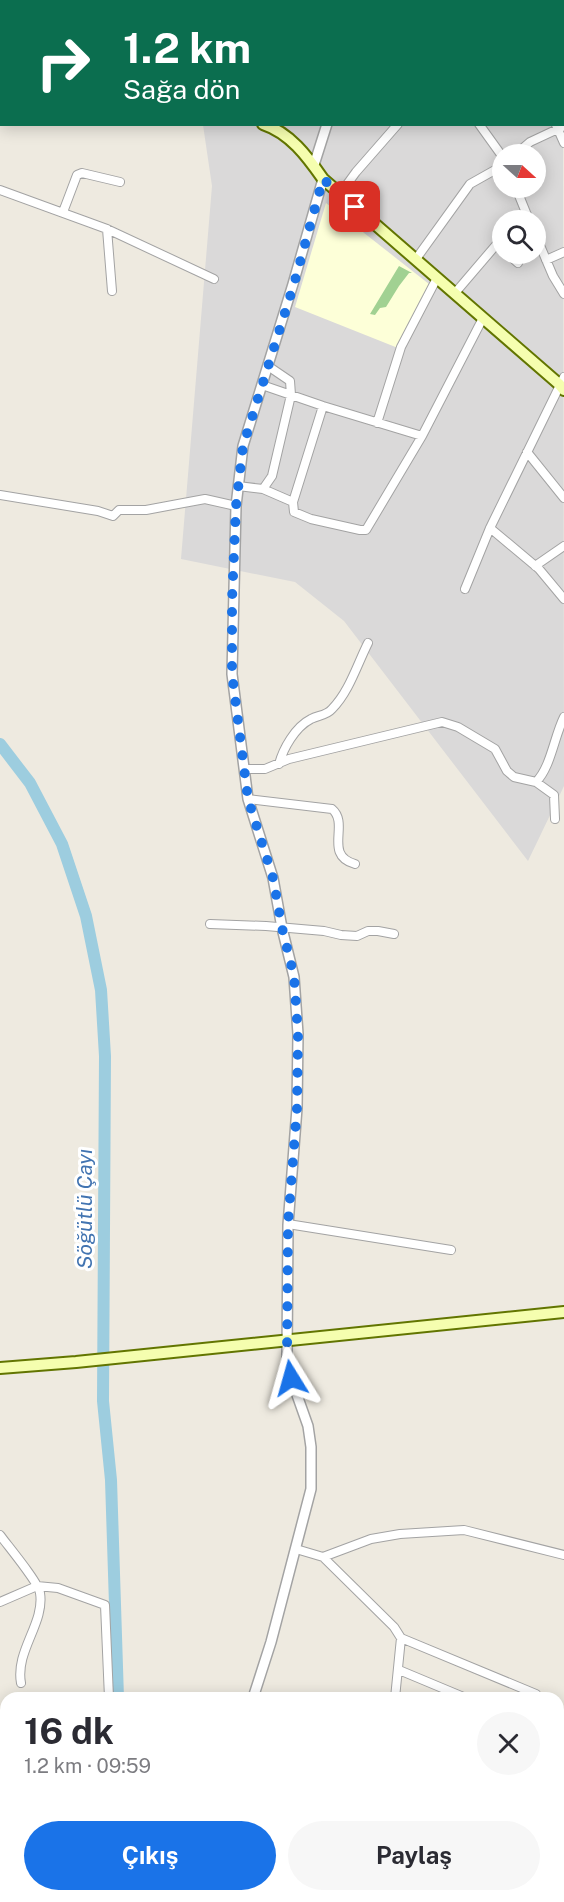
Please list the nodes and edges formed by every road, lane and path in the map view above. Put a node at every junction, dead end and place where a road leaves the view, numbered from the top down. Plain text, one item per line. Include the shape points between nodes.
1 (270, 126) edge
2 (326, 126) edge
3 (396, 126) edge
4 (480, 126) edge
5 (559, 126) edge
6 (564, 143) edge
7 (493, 144) edge
8 (528, 144) edge
9 (314, 165) junction
10 (492, 172) edge
11 (323, 179) junction
12 (120, 182) dead end
13 (0, 190) edge
14 (340, 194) junction
15 (63, 212) junction
16 (106, 229) junction
17 (564, 252) edge
18 (492, 254) edge
19 (416, 259) junction
20 (546, 260) joint
21 (437, 278) junction
22 (214, 279) dead end
23 (112, 291) dead end
24 (455, 293) junction
25 (564, 294) edge
26 (483, 318) junction
27 (268, 366) junction
28 (562, 384) edge
29 (262, 385) junction
30 (291, 395) junction
31 (323, 406) junction
32 (377, 423) junction
33 (422, 436) junction
34 (527, 452) junction
35 (238, 486) junction
36 (263, 489) junction
37 (0, 495) edge
38 (564, 498) edge
39 (293, 502) junction
40 (236, 506) junction
41 (490, 528) junction
42 (564, 546) edge
43 (535, 566) junction
44 (465, 589) dead end
45 (564, 599) edge
46 (368, 643) dead end
47 (564, 717) edge
48 (279, 764) junction
49 (245, 769) junction
50 (536, 782) junction
51 (248, 799) junction
52 (555, 819) dead end
53 (355, 864) dead end
54 (210, 924) dead end
55 (282, 928) junction
56 (394, 934) dead end
57 (288, 1224) junction
58 (451, 1250) dead end
59 (564, 1312) edge
60 (288, 1340) junction
61 (0, 1368) edge
62 (0, 1535) edge
63 (296, 1549) junction
64 (564, 1556) edge
65 (322, 1557) junction
66 (37, 1586) junction
67 (0, 1602) edge
68 (401, 1638) junction
69 (399, 1670) junction
70 (21, 1683) dead end
71 (110, 1692) edge
72 (256, 1692) edge
73 (396, 1692) edge
74 (452, 1692) edge
75 (531, 1692) edge

1 - 9 main road via 286,136
2 - 9 street
3 - 14 street
4 - 7 street
5 - 6 street
5 - 8 street
9 - 11 main road
10 - 19 street via 470,184
11 - 14 main road
11 - 27 street
12 - 15 street via 77,175
13 - 15 street
14 - 19 main road
15 - 16 street
16 - 22 street
16 - 23 street
17 - 20 street
18 - 24 street
19 - 21 main road
20 - 25 street
21 - 24 main road
21 - 32 street via 401,347
24 - 26 main road
26 - 28 main road
26 - 33 street
27 - 29 street
27 - 30 street via 290,381
28 - 34 street
29 - 30 street
29 - 35 street via 243,446
30 - 31 street
30 - 36 street via 272,476
31 - 32 street
31 - 39 street
32 - 33 street
33 - 39 street via 366,530 311,519 294,512
34 - 38 street
34 - 41 street
35 - 36 street
35 - 40 street
36 - 39 street
37 - 40 street via 114,516 118,510 146,510 205,499
40 - 49 street via 232,674
41 - 43 street
41 - 44 street
42 - 43 street
43 - 45 street
46 - 48 street via 342,696 326,714 303,724 286,746
47 - 50 street via 545,773
48 - 49 street via 265,770
48 - 50 street via 441,722 458,727 495,749 514,777
49 - 51 street
50 - 52 street via 554,795
51 - 53 street via 332,809 338,816 339,851 346,861
51 - 55 street via 273,878
54 - 55 street
55 - 56 street via 357,936 368,931
55 - 57 street via 294,976 298,1034
57 - 58 street
57 - 60 street
59 - 60 main road
60 - 61 main road
60 - 63 street via 291,1378 311,1447 311,1489
62 - 66 street
63 - 65 street
63 - 72 street
64 - 65 street via 464,1530 371,1539
65 - 68 street
66 - 67 street
66 - 70 street via 39,1610 19,1672
66 - 71 street via 58,1588 105,1605
68 - 69 street
68 - 75 street
69 - 73 street
69 - 74 street

